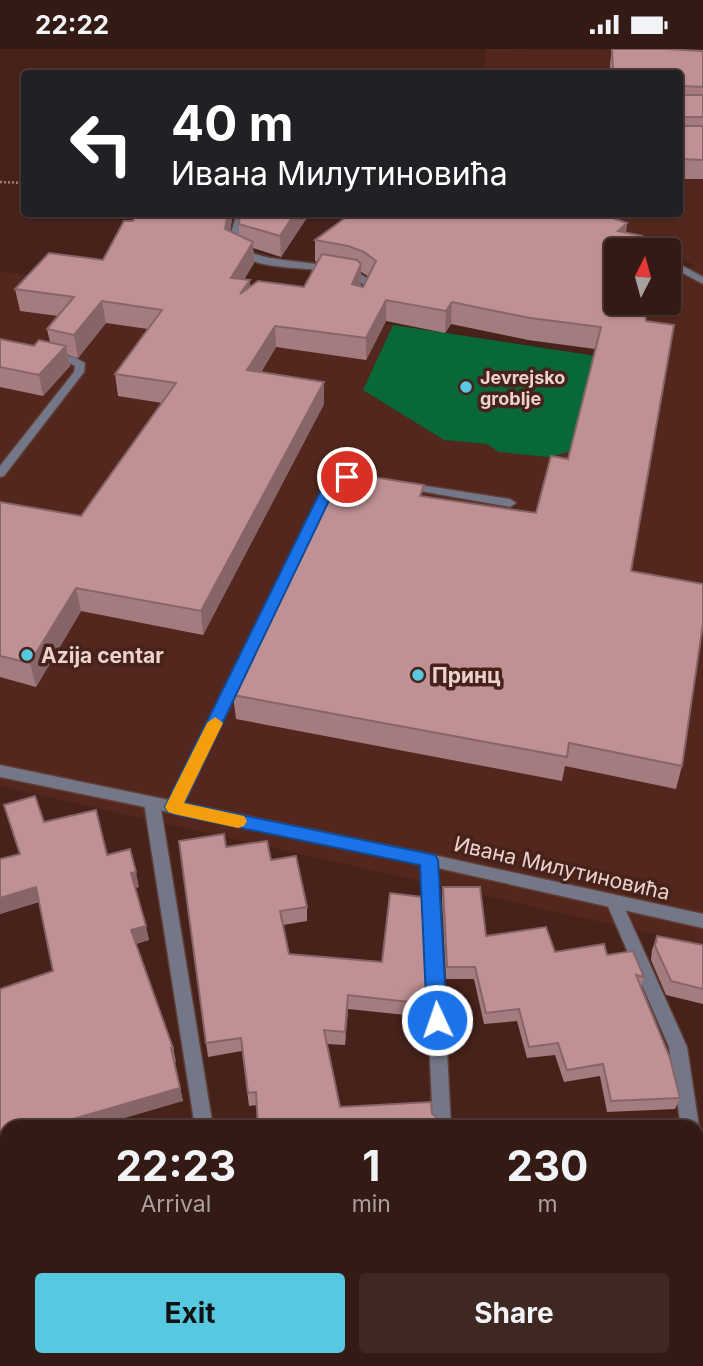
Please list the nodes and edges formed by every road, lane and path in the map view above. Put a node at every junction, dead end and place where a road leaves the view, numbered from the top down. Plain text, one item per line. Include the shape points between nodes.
1 (0, 182) edge
2 (21, 183) edge
3 (236, 217) edge
4 (616, 231) edge
5 (628, 238) edge
6 (681, 268) edge
7 (703, 281) edge
8 (359, 304) edge
9 (47, 356) edge
10 (0, 474) edge
11 (388, 483) edge
12 (510, 503) dead end
13 (320, 507) edge
14 (0, 771) edge
15 (152, 803) junction
16 (174, 807) junction
17 (429, 860) junction
18 (614, 902) junction
19 (703, 921) edge
20 (203, 1120) edge
21 (442, 1120) edge
22 (690, 1120) edge

1 - 2 path
3 - 8 street via 232,247 237,253 300,269 366,277 369,284
4 - 5 street
6 - 7 street
9 - 10 street via 77,362 80,369
11 - 12 street
13 - 16 street
14 - 15 street, Ивана Милутиновића
15 - 16 street, Ивана Милутиновића
15 - 20 street
16 - 17 street, Ивана Милутиновића
17 - 18 street, Ивана Милутиновића
17 - 21 street
18 - 19 street, Ивана Милутиновића
18 - 22 street via 678,1047

